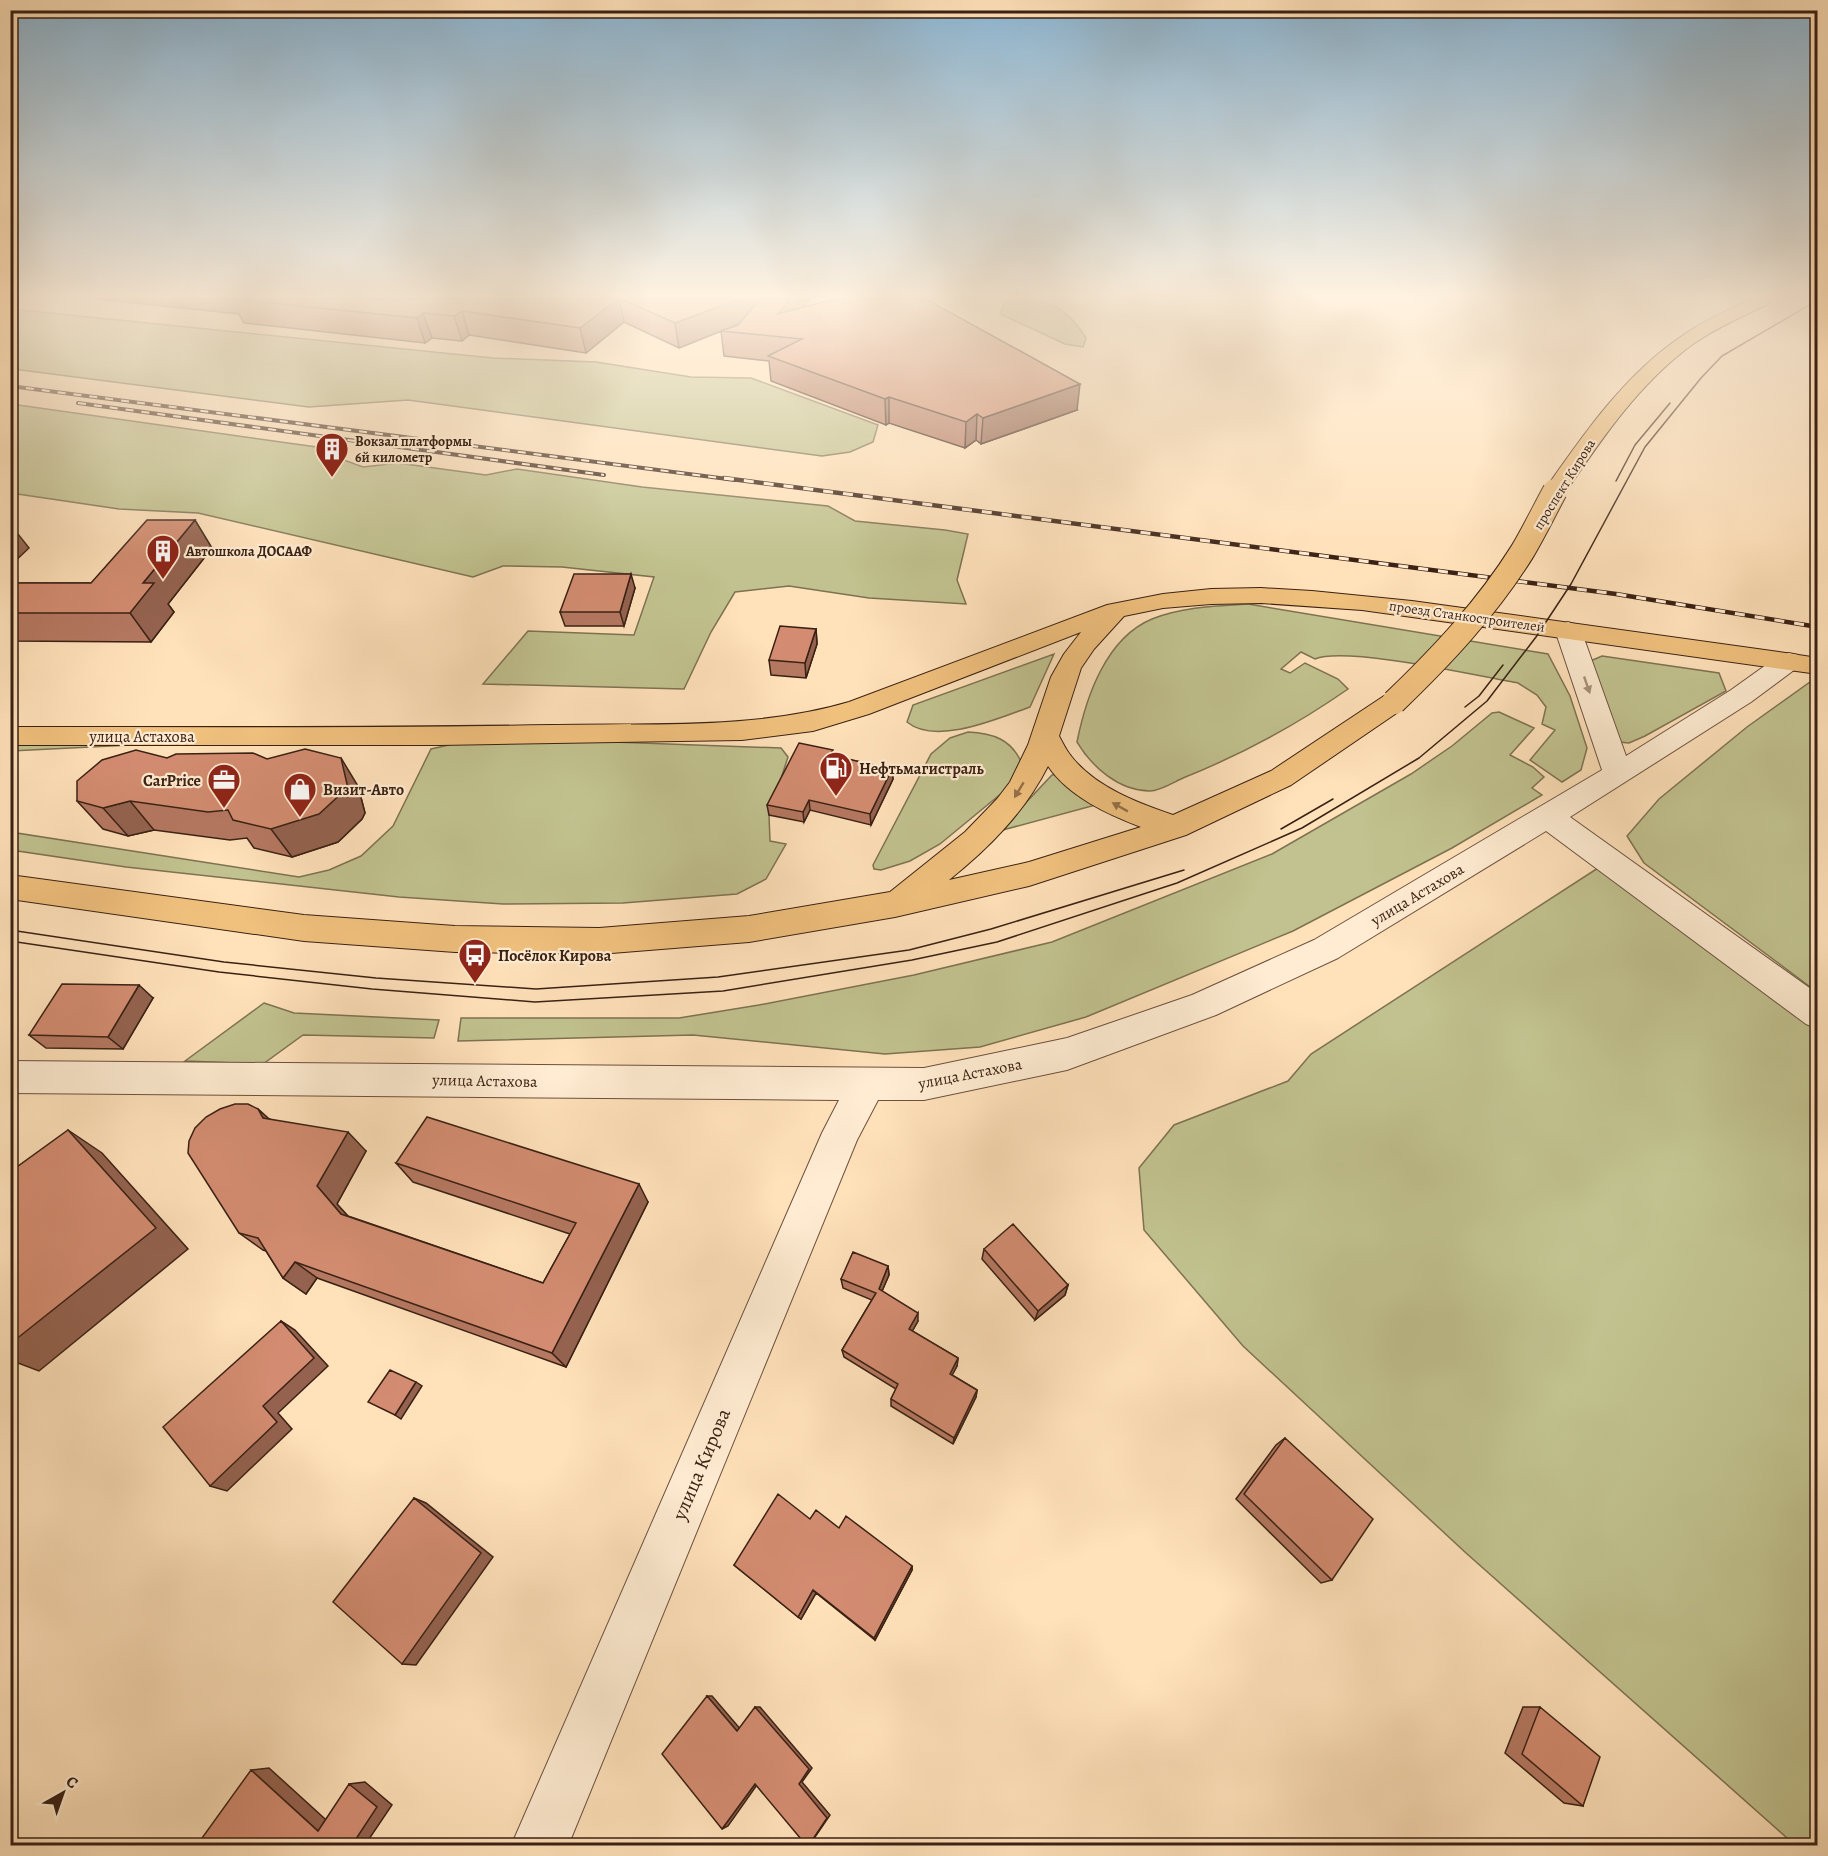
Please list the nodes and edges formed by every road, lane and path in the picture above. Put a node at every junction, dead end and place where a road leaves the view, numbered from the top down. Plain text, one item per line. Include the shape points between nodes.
1 (1638, 386) edge
2 (1116, 610) junction
3 (1568, 630) junction
4 (1789, 661) junction
5 (1818, 666) edge
6 (10, 736) edge
7 (1046, 738) junction
8 (1618, 774) junction
9 (1547, 816) junction
10 (1175, 827) junction
11 (10, 887) edge
12 (895, 904) junction
13 (1818, 1014) edge
14 (10, 1077) edge
15 (867, 1084) junction
16 (539, 1845) edge

1 - 10 main road, проспект Кирова, bridge via 1593,436 1555,491 1522,552 1432,666 1394,702 1281,778
2 - 3 main road, проезд Станкостроителей via 1201,596 1270,596 1399,606
2 - 6 main road, улица Астахова via 859,708 813,722 742,731
2 - 7 main road via 1087,640 1064,676
3 - 4 main road, проезд Станкостроителей
3 -> 8 street
4 - 5 main road, проезд Станкостроителей
4 - 8 street, улица Астахова
10 -> 7 main road via 1132,813 1096,793 1062,766
7 -> 12 main road via 1032,770 991,827
8 - 9 street, улица Астахова
9 - 13 street
9 - 15 street, улица Астахова via 1326,949 1204,1005 1067,1054 924,1084
10 - 12 main road via 1029,874
11 - 12 main road via 304,928 455,939 599,941 748,929
14 - 15 street, улица Астахова
15 - 16 street, улица Кирова via 841,1133

